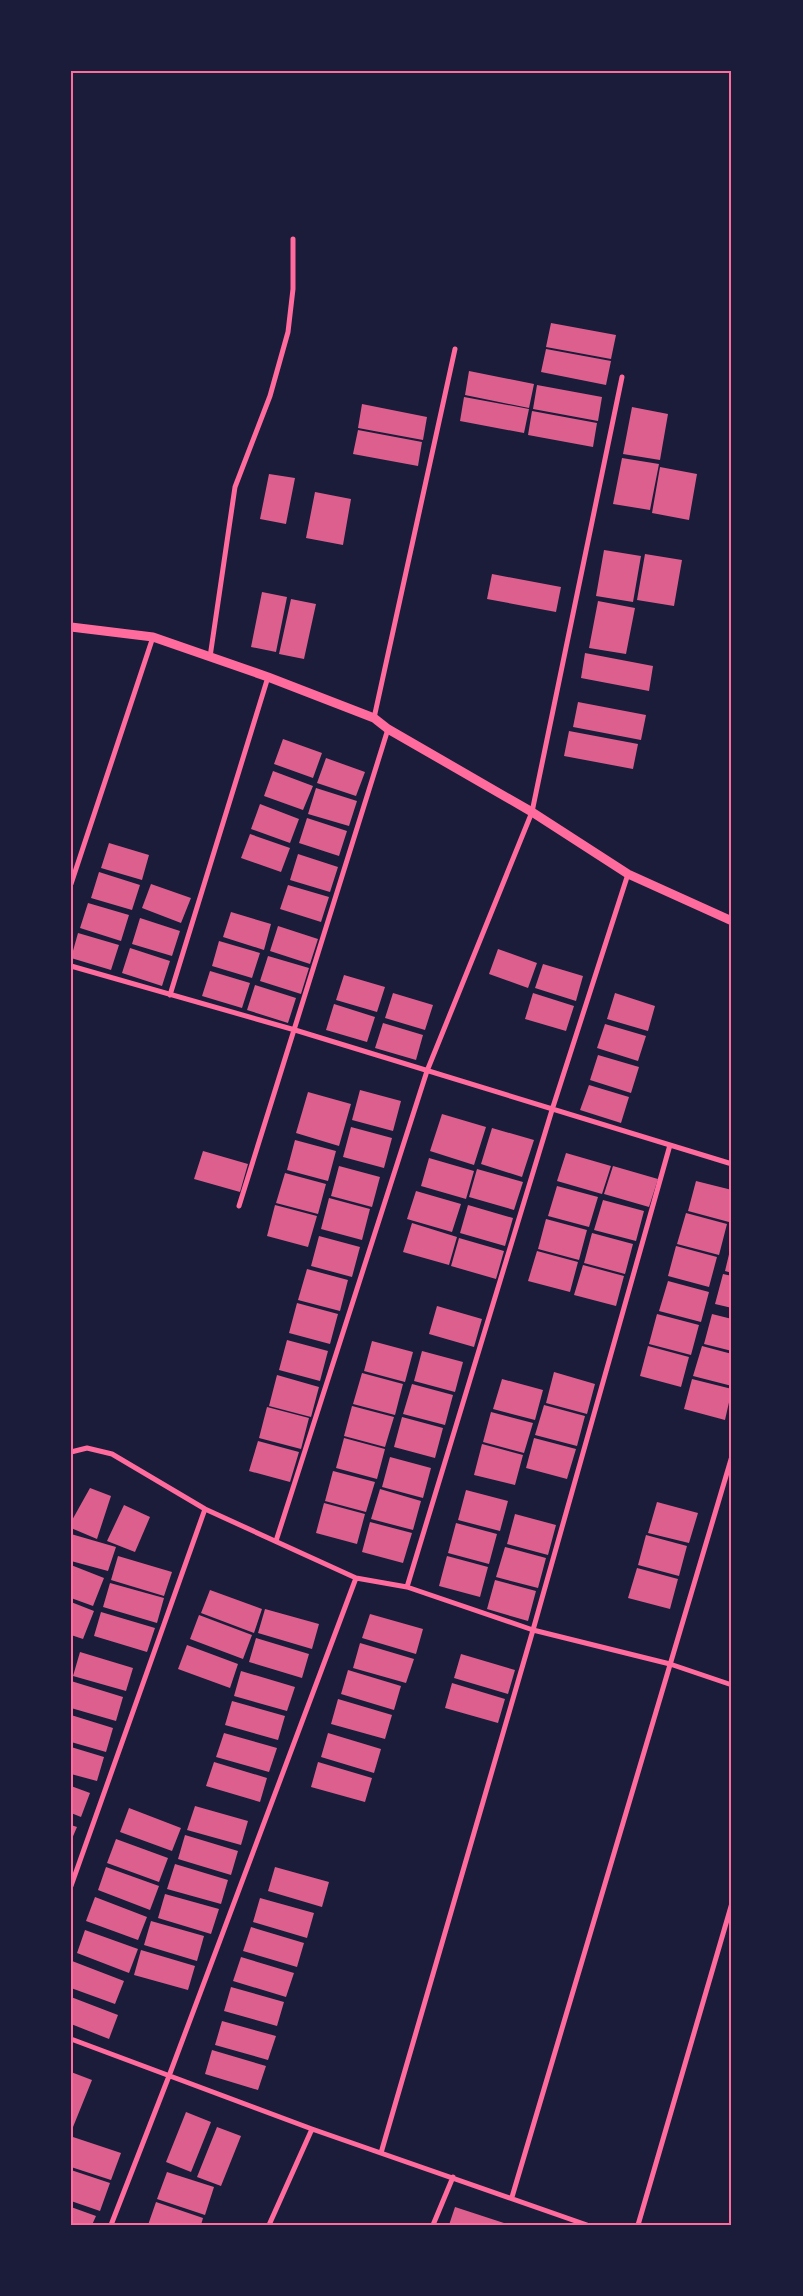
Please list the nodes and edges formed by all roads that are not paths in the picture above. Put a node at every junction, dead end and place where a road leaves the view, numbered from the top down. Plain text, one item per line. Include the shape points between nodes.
1 (293, 239) dead end
2 (455, 349) dead end
3 (622, 377) dead end
4 (71, 627) edge
5 (153, 638) junction
6 (210, 657) junction
7 (268, 677) junction
8 (374, 718) junction
9 (388, 729) junction
10 (532, 812) junction
11 (628, 874) junction
12 (71, 884) edge
13 (732, 921) edge
14 (71, 966) edge
15 (170, 995) junction
16 (295, 1030) junction
17 (427, 1071) junction
18 (552, 1110) junction
19 (670, 1145) junction
20 (732, 1164) edge
21 (239, 1206) dead end
22 (71, 1452) edge
23 (732, 1456) edge
24 (205, 1509) junction
25 (276, 1541) junction
26 (356, 1578) junction
27 (406, 1587) junction
28 (533, 1630) junction
29 (670, 1664) junction
30 (732, 1686) edge
31 (71, 1886) edge
32 (732, 1903) edge
33 (71, 2039) edge
34 (169, 2076) junction
35 (312, 2129) junction
36 (381, 2152) junction
37 (453, 2177) junction
38 (512, 2197) junction
39 (583, 2224) edge
40 (111, 2225) edge
41 (269, 2225) edge
42 (433, 2225) edge
43 (638, 2225) edge

1 - 6 street via 293,289 288,332 270,396 235,487
2 - 8 street
3 - 10 street
4 - 5 street
5 - 6 street
5 - 12 street
6 - 7 street
7 - 8 street
7 - 15 street
8 - 9 street
9 - 10 street
9 - 16 street
10 - 11 street
10 - 17 street
11 - 13 street
11 - 18 street
14 - 15 street
15 - 16 street
16 - 17 street
16 - 21 street
17 - 18 street
17 - 25 street
18 - 19 street
18 - 27 street
19 - 20 street
19 - 28 street
22 - 24 street via 87,1448 112,1454
23 - 29 street
24 - 25 street
24 - 31 street
25 - 26 street
26 - 27 street
26 - 34 street
27 - 28 street
28 - 29 street
28 - 36 street
29 - 30 street
29 - 38 street
32 - 43 street
33 - 34 street
34 - 35 street
34 - 40 street
35 - 36 street
35 - 41 street
36 - 37 street
37 - 38 street
37 - 42 street
38 - 39 street

